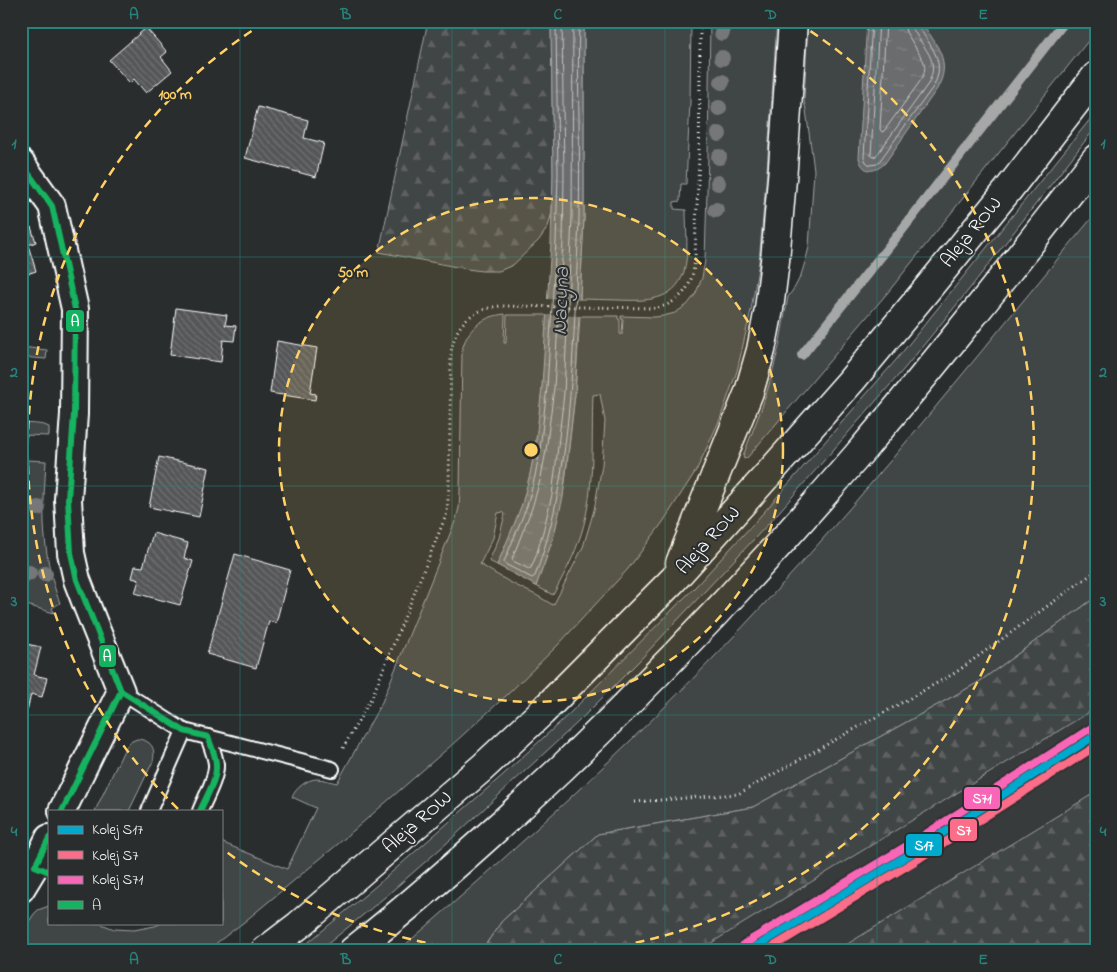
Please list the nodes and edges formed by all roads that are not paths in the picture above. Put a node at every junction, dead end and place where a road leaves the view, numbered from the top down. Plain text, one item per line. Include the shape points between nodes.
1 (793, 21) edge
2 (1096, 76) edge
3 (1096, 159) edge
4 (21, 163) edge
5 (673, 580) junction
6 (121, 691) junction
7 (184, 731) junction
8 (208, 737) junction
9 (332, 769) road end
10 (62, 810) edge
11 (149, 810) edge
12 (200, 810) edge
13 (48, 842) edge
14 (42, 869) edge
15 (21, 889) edge
16 (266, 951) edge
17 (353, 951) edge

1 - 5 main road via 775,261 761,350 749,392
2 - 5 main road, Aleja ROW via 1008,190 857,374
3 - 17 main road via 986,301 858,455 726,603 636,696 526,801
4 - 6 street via 52,206 75,309 74,414 68,499 71,553 77,580
5 - 16 main road, Aleja ROW via 482,768
6 - 7 lane
6 - 10 street
7 - 8 lane
7 - 11 lane
8 - 9 lane
8 - 12 lane via 216,766
13 - 14 street
14 - 15 street

